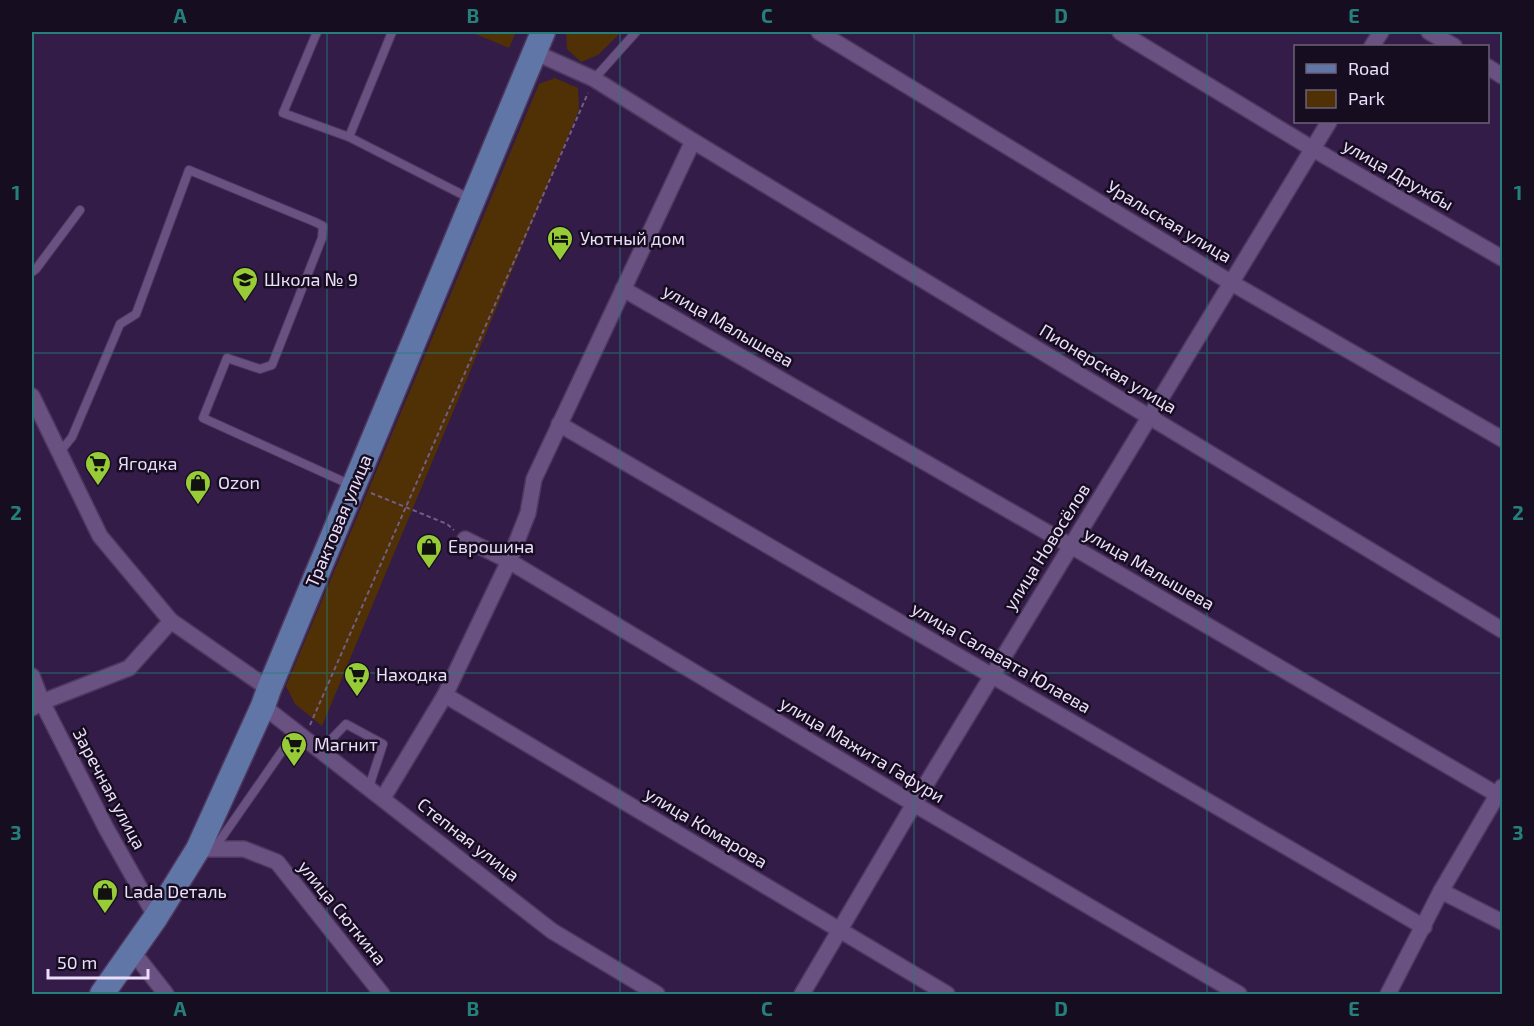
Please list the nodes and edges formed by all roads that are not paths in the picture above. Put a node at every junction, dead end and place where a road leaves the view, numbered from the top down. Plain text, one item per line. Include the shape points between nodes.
1 (316, 32) edge
2 (392, 32) edge
3 (636, 32) edge
4 (1120, 32) edge
5 (1381, 32) edge
6 (1429, 32) edge
7 (823, 33) edge
8 (539, 42) edge
9 (1373, 45) edge
10 (1452, 45) edge
11 (1489, 68) edge
12 (1503, 76) edge
13 (594, 79) junction
14 (1328, 123) edge
15 (349, 137) junction
16 (693, 141) junction
17 (1313, 148) junction
18 (473, 200) junction
19 (80, 210) dead end
20 (1503, 258) edge
21 (32, 272) edge
22 (1230, 282) junction
23 (623, 289) junction
24 (32, 396) edge
25 (1150, 417) junction
26 (559, 424) junction
27 (1503, 438) edge
28 (59, 454) junction
29 (354, 486) junction
30 (465, 539) road end
31 (1071, 546) junction
32 (509, 561) junction
33 (171, 621) junction
34 (1503, 630) edge
35 (992, 675) junction
36 (32, 676) edge
37 (445, 695) junction
38 (266, 697) junction
39 (37, 705) edge
40 (300, 734) junction
41 (321, 750) junction
42 (369, 787) junction
43 (1500, 791) edge
44 (382, 798) junction
45 (914, 804) junction
46 (206, 849) junction
47 (1441, 891) junction
48 (156, 917) junction
49 (1503, 922) edge
50 (1424, 927) junction
51 (840, 930) junction
52 (133, 952) junction
53 (102, 994) edge
54 (166, 994) edge
55 (382, 994) edge
56 (657, 994) edge
57 (802, 994) edge
58 (947, 994) edge
59 (1239, 994) edge
60 (1388, 994) edge

1 - 15 lane via 283,113
2 - 15 lane
3 - 13 lane
4 - 17 street, улица Дружбы
5 - 9 street
6 - 10 street
7 - 22 street, Уральская улица
8 - 13 street, Пионерская улица
8 - 18 main road, Трактовая улица
11 - 12 street
13 - 16 street, Пионерская улица
14 - 17 street, улица Новосёлов
15 - 18 lane
16 - 23 street
16 - 25 street, Пионерская улица
17 - 20 street, улица Дружбы
17 - 22 street, улица Новосёлов
18 - 29 main road, Трактовая улица
19 - 21 lane
22 - 25 street, улица Новосёлов
22 - 27 street, Уральская улица
23 - 26 street
23 - 31 street, улица Малышева
24 - 28 street
25 - 31 street, улица Новосёлов
25 - 34 street, Пионерская улица
26 - 32 street via 534,479 528,513
26 - 35 street, улица Салавата Юлаева
28 - 29 lane via 72,437 120,324 136,314 189,170 323,226 322,238 272,365 260,369 227,358 203,418
28 - 33 street via 100,536
29 - 38 main road, Трактовая улица
30 - 32 street, улица Мажита Гафури
31 - 35 street, улица Новосёлов
31 - 43 street, улица Малышева
32 - 37 street
32 - 45 street, улица Мажита Гафури
33 - 38 street
33 - 39 street via 129,668
35 - 45 street, улица Новосёлов
35 - 50 street, улица Салавата Юлаева
36 - 39 street, Заречная улица
37 - 44 street
37 - 51 street, улица Комарова
38 - 40 street, Степная улица
38 - 46 main road, Трактовая улица
39 - 48 street, Заречная улица
40 - 41 street, Степная улица
40 - 46 lane
41 - 42 street, Степная улица
41 - 42 lane via 345,724 383,744
42 - 44 street, Степная улица
43 - 47 street
44 - 56 street, Степная улица via 552,931
45 - 51 street, улица Новосёлов
45 - 59 street, улица Мажита Гафури
46 - 48 main road, Трактовая улица
46 - 55 street, улица Сюткина via 244,849 277,862
47 - 49 street
47 - 50 street
48 - 52 main road, Трактовая улица
50 - 60 street
51 - 57 street, улица Новосёлов
51 - 58 street, улица Комарова
52 - 53 main road, Трактовая улица
52 - 54 street

